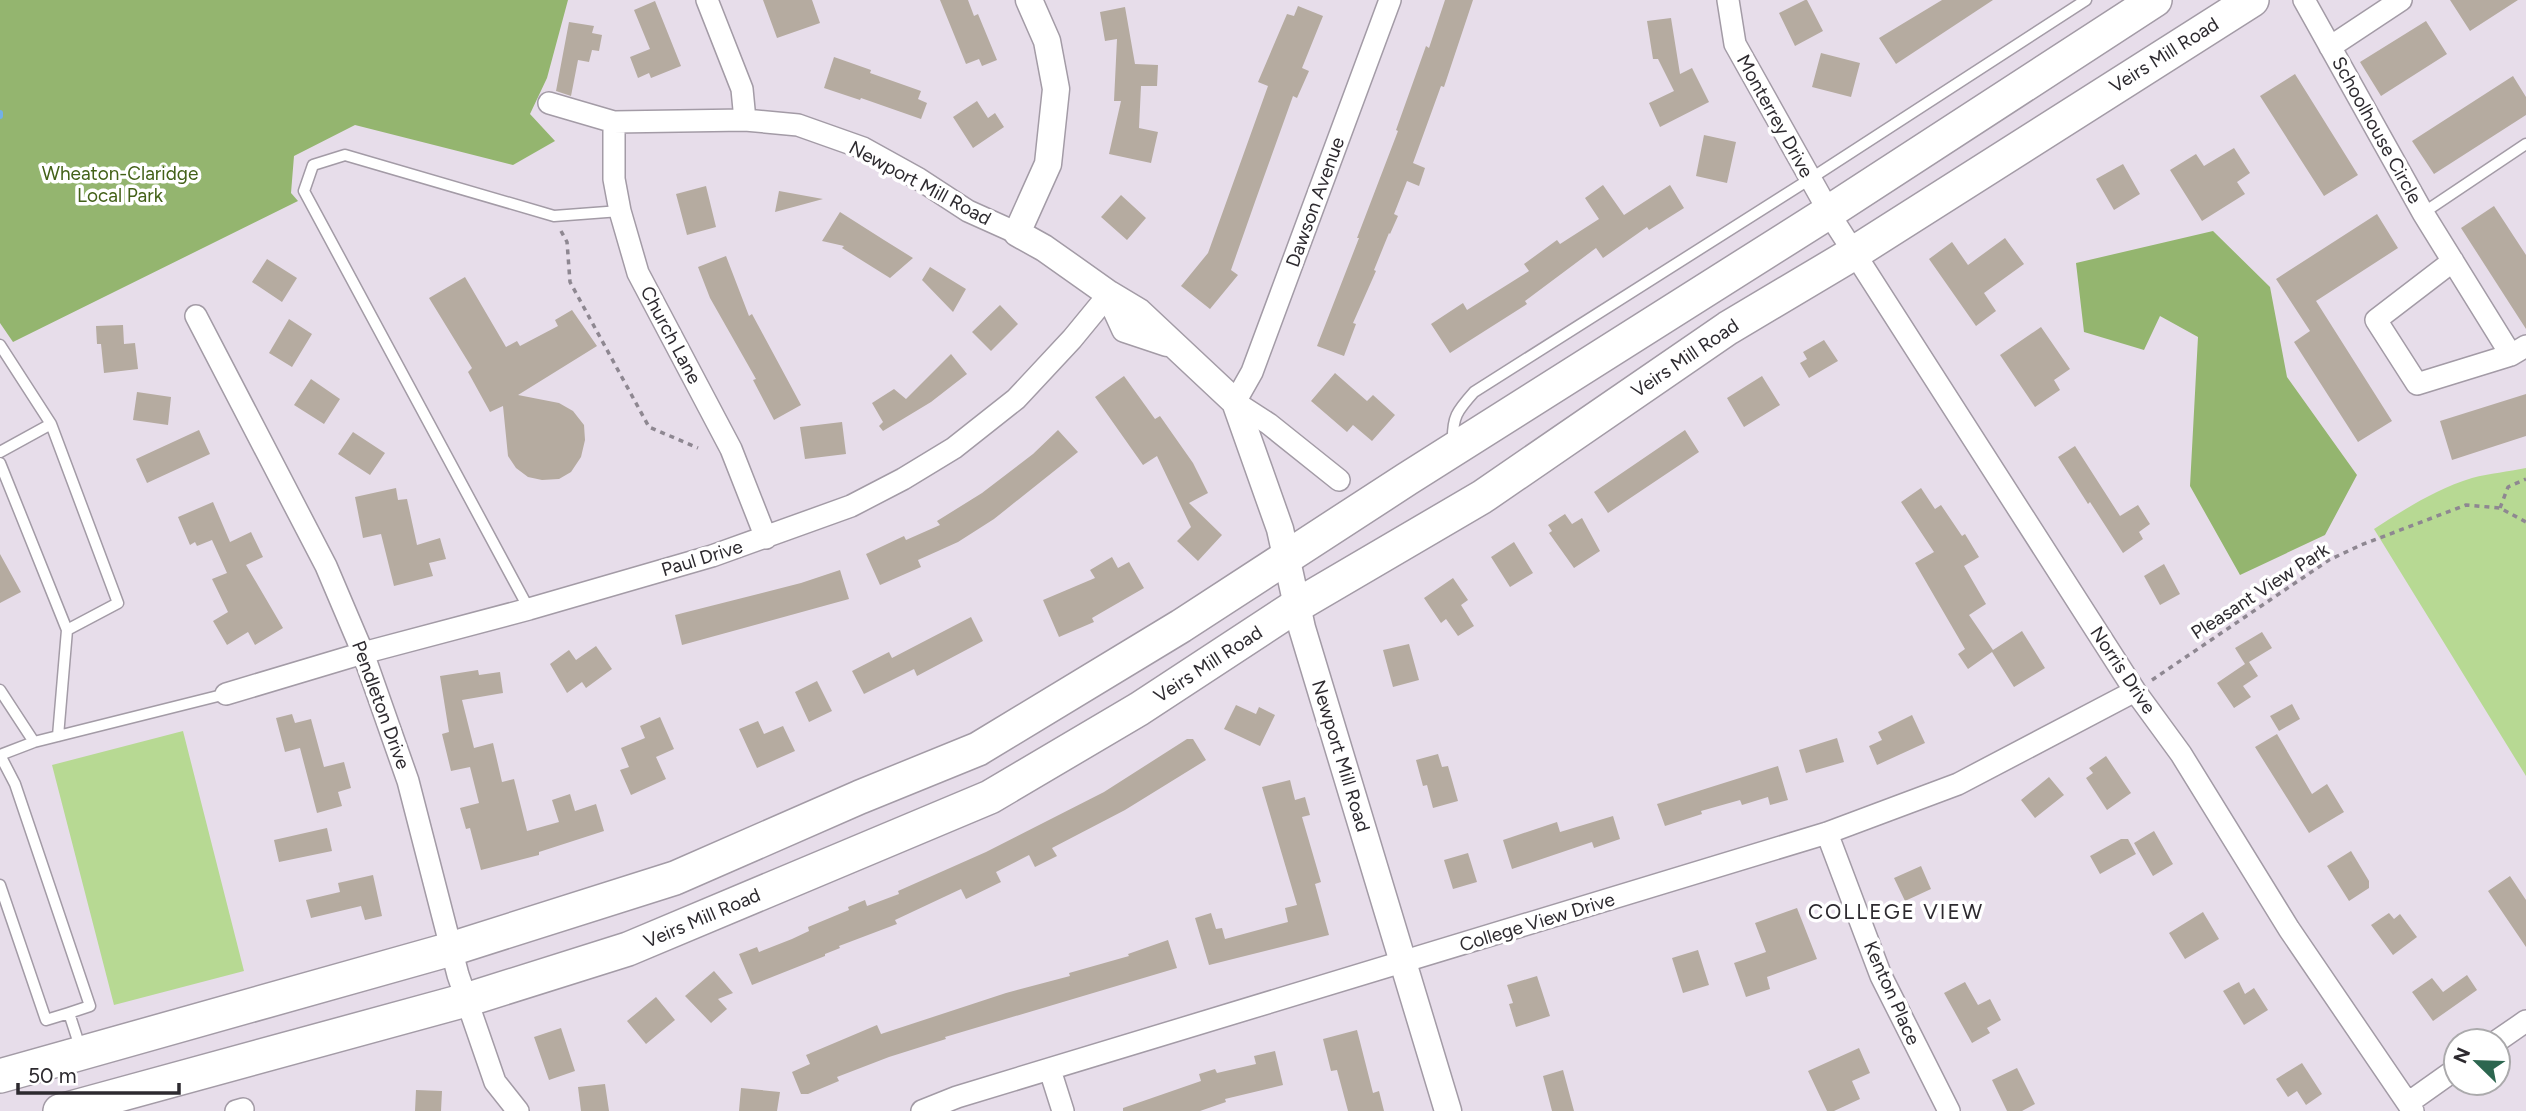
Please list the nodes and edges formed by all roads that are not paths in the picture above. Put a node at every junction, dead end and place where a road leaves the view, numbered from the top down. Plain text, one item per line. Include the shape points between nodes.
1 (707, 0) edge
2 (1029, 0) edge
3 (1390, 0) edge
4 (1728, 0) edge
5 (2086, 0) edge
6 (2155, 0) edge
7 (2252, 0) edge
8 (2304, 0) edge
9 (2401, 0) edge
10 (2330, 47) junction
11 (549, 103) dead end
12 (745, 120) junction
13 (614, 122) junction
14 (2526, 144) edge
15 (1810, 179) junction
16 (620, 212) junction
17 (2423, 213) junction
18 (1840, 231) junction
19 (1017, 233) junction
20 (2453, 261) junction
21 (1109, 294) junction
22 (196, 316) dead end
23 (0, 345) edge
24 (2518, 351) edge
25 (1235, 402) junction
26 (51, 424) junction
27 (1453, 450) junction
28 (0, 452) edge
29 (0, 463) edge
30 (1339, 480) dead end
31 (766, 538) junction
32 (1287, 557) junction
33 (1296, 606) junction
34 (529, 609) junction
35 (67, 630) junction
36 (363, 653) junction
37 (0, 690) edge
38 (2135, 691) junction
39 (226, 694) joint
40 (58, 736) junction
41 (34, 742) junction
42 (0, 755) edge
43 (1827, 833) junction
44 (0, 885) edge
45 (451, 949) junction
46 (1404, 963) junction
47 (466, 1000) junction
48 (69, 1013) junction
49 (82, 1053) junction
50 (1050, 1070) junction
51 (0, 1076) edge
52 (2442, 1081) edge
53 (2411, 1107) edge
54 (60, 1111) edge
55 (518, 1111) edge
56 (922, 1111) edge
57 (1063, 1111) edge
58 (1448, 1111) edge
59 (1949, 1111) edge

1 - 12 street via 742,89
2 - 19 street via 1047,41 1056,89 1048,164
3 - 25 street, Dawson Avenue via 1252,372
4 - 15 street, Monterrey Drive via 1735,44
5 - 15 lane
6 - 18 main road, Veirs Mill Road
7 - 18 main road, Veirs Mill Road
8 - 10 street, Schoolhouse Circle
9 - 10 street, Schoolhouse Circle
10 - 17 street, Schoolhouse Circle
11 - 13 street, Newport Mill Road
12 - 13 street, Newport Mill Road
12 - 19 street, Newport Mill Road via 798,125 863,148 968,211
13 - 16 street, Church Lane via 614,179
14 - 17 lane, Schoolhouse Circle
15 - 18 street, Monterrey Drive
15 - 27 lane via 1475,392 1452,425
16 - 31 street, Church Lane via 638,273 731,449
16 - 34 lane via 554,216 345,155 313,165 304,191
17 - 20 street, Schoolhouse Circle
18 - 27 main road, Veirs Mill Road
18 - 33 main road, Veirs Mill Road via 1728,328 1482,497
18 - 38 street, Norris Drive
19 - 21 street, Newport Mill Road
20 - 24 street, Schoolhouse Circle
20 - 24 street, Schoolhouse Circle via 2376,320 2417,384
21 - 25 street, Newport Mill Road via 1139,312
21 - 31 street, Paul Drive via 1016,399 954,449 851,506
22 - 36 street, Pendleton Drive via 326,566
23 - 26 lane
25 - 30 street, Newport Mill Road
25 - 32 street, Newport Mill Road
26 - 28 lane
26 - 35 lane via 118,603
27 - 32 main road, Veirs Mill Road
29 - 35 lane
31 - 34 street, Paul Drive
32 - 33 street, Newport Mill Road
32 - 45 main road, Veirs Mill Road via 978,749 676,878
33 - 46 street, Newport Mill Road
33 - 47 main road, Veirs Mill Road via 1139,709 990,797 628,948
34 - 36 street, Paul Drive
35 - 40 lane
36 - 39 street, Paul Drive
36 - 45 street, Pendleton Drive via 408,781
37 - 41 lane
38 - 43 street, College View Drive via 1958,784
38 - 53 street, Norris Drive via 2181,754 2289,929
39 - 40 lane
40 - 41 lane
41 - 42 lane
42 - 48 lane via 15,784 90,1006
43 - 46 street, College View Drive
43 - 59 street, Kenton Place via 1881,976
44 - 48 lane via 46,1020
45 - 47 street, Pendleton Drive
45 - 49 main road, Veirs Mill Road
46 - 50 street, College View Drive
46 - 58 street, Newport Mill Road
47 - 54 main road, Veirs Mill Road
47 - 55 street, Pendleton Drive via 495,1082
48 - 49 lane
49 - 51 main road, Veirs Mill Road
50 - 56 street, College View Drive
50 - 57 street
52 - 53 street

